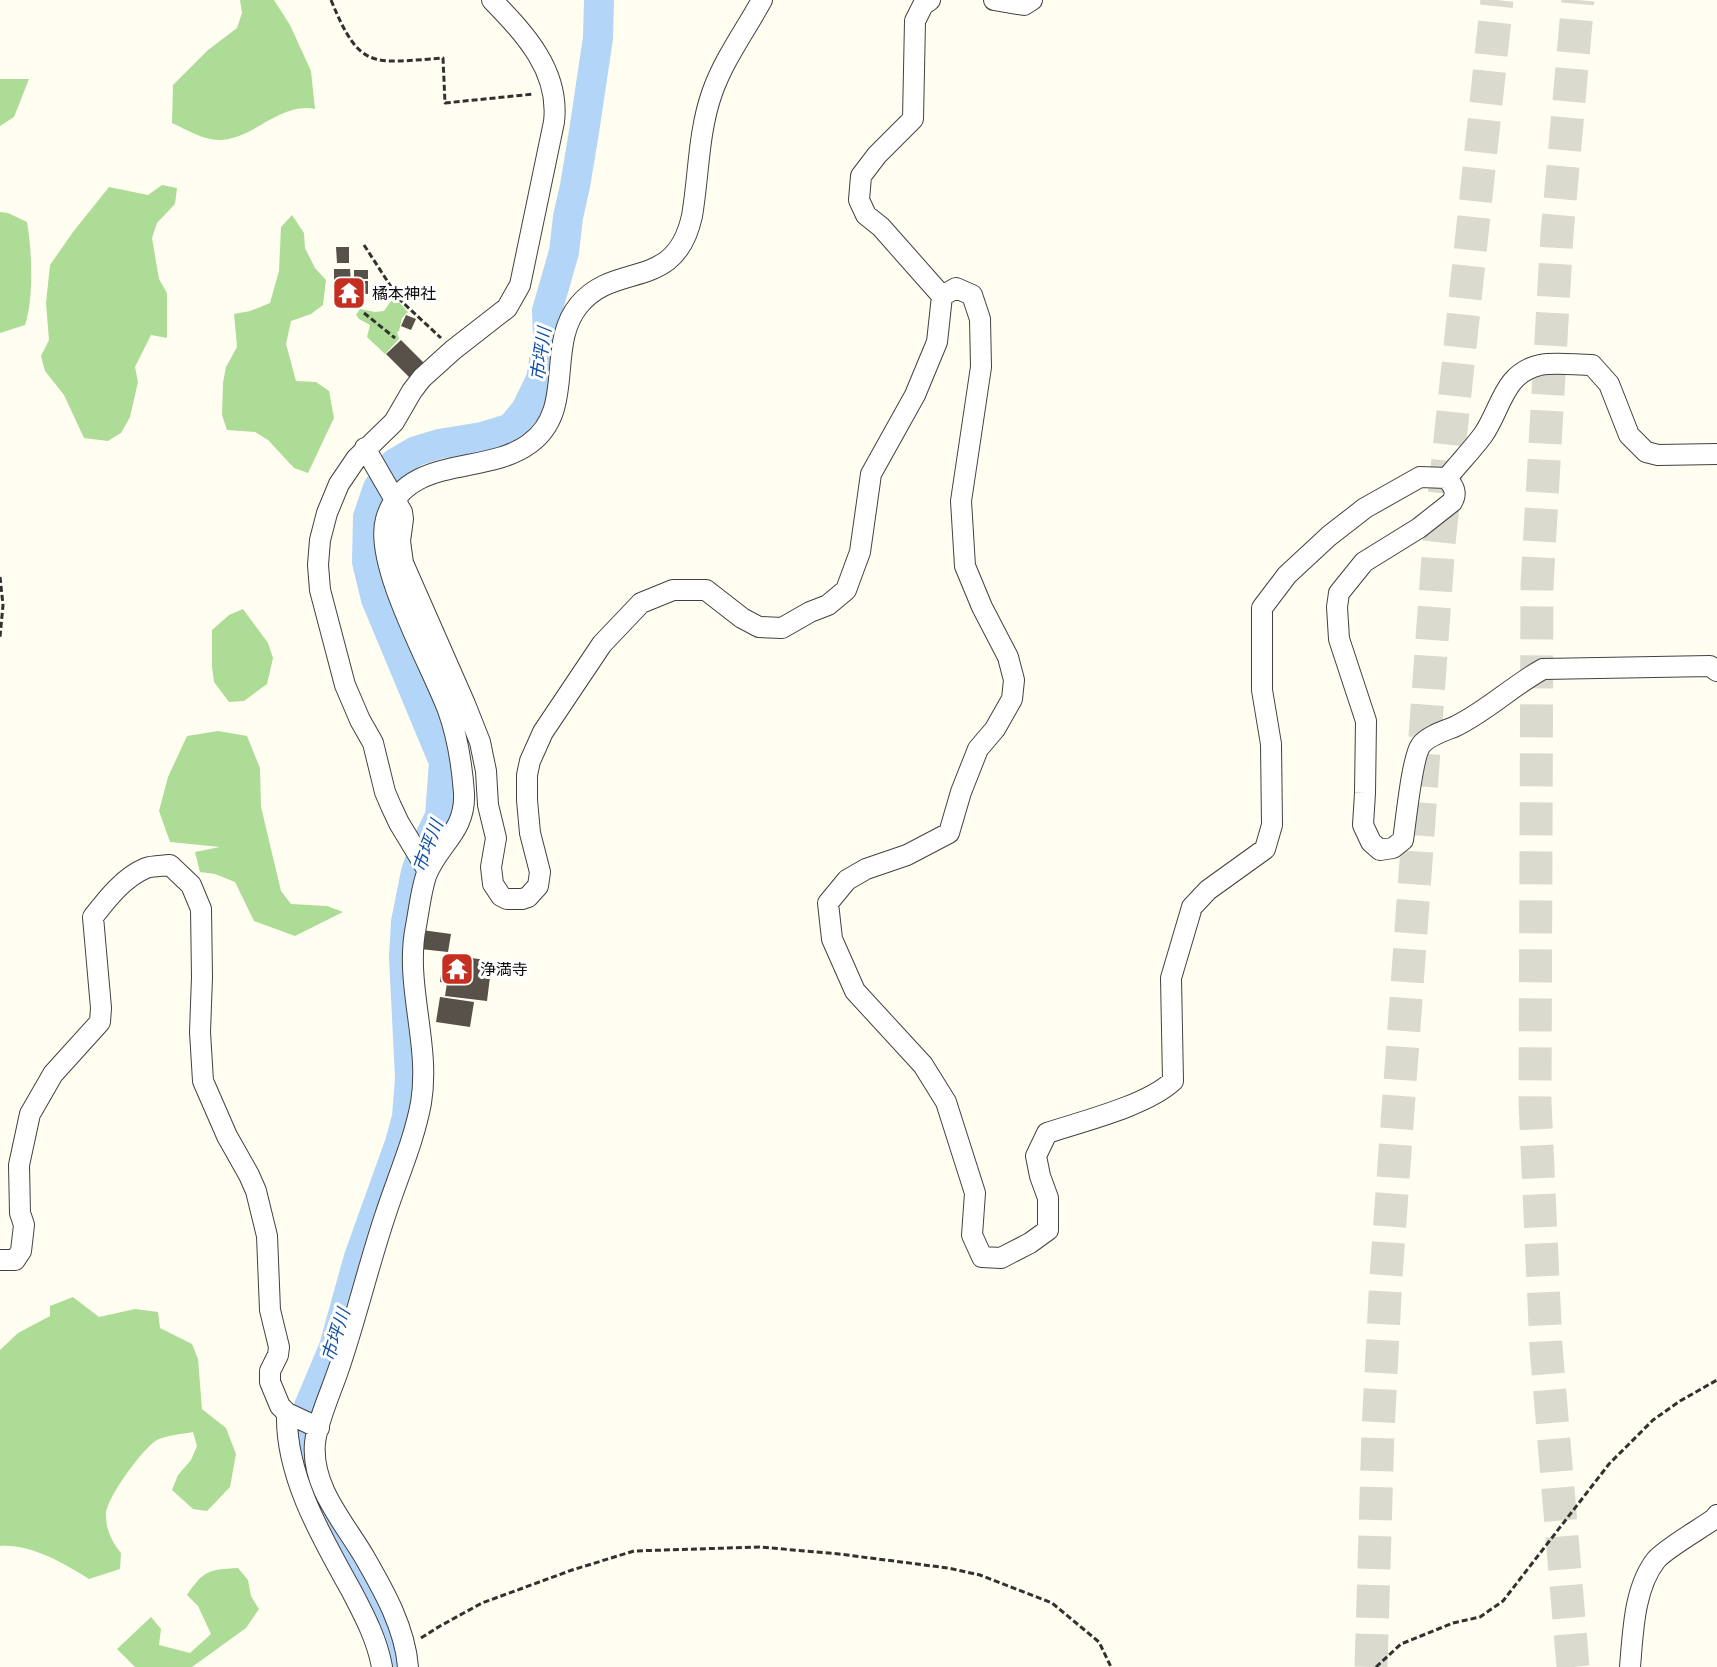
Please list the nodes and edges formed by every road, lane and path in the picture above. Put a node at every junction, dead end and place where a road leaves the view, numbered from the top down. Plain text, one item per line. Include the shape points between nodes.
1 (331, 0) edge
2 (492, 0) edge
3 (762, 0) edge
4 (930, 0) edge
5 (994, 0) edge
6 (1032, 0) edge
7 (554, 92) junction
8 (364, 245) dead end
9 (942, 296) junction
10 (364, 313) dead end
11 (395, 338) dead end
12 (453, 350) junction
13 (365, 448) junction
14 (1717, 454) edge
15 (1447, 478) junction
16 (395, 500) junction
17 (0, 577) edge
18 (0, 637) edge
19 (1717, 670) edge
20 (428, 871) junction
21 (0, 1260) edge
22 (1717, 1380) edge
23 (287, 1413) junction
24 (319, 1428) junction
25 (330, 1501) junction
26 (310, 1510) junction
27 (1717, 1515) edge
28 (407, 1658) edge
29 (382, 1667) edge
30 (1111, 1667) edge
31 (1376, 1667) edge
32 (1630, 1667) edge

1 - 7 path via 342,27 366,57 399,61 443,58 445,103
2 - 7 street via 537,50
3 - 16 street via 731,51 712,94 702,134 690,227 681,247 660,267 604,286 578,307 563,338 554,413 536,439 505,457 434,472
4 - 9 street via 915,21 913,119 861,176 859,200 866,214
5 - 6 street via 1024,4
7 - 12 street via 554,122 520,285 507,308
8 - 12 path via 399,299
9 - 15 street via 956,288 972,295 980,319 981,367 961,501 965,566 1008,657 1014,680 1012,699 978,749 949,834 907,855 866,868 847,880 828,903 832,939 855,991 923,1065 946,1101 975,1193 972,1235 982,1257 1001,1258 1048,1230 1048,1198 1036,1156 1047,1133 1142,1101 1173,1081 1171,978 1192,908 1208,890 1265,849 1272,825 1271,744 1262,690 1262,608 1287,575 1365,508 1420,477
9 - 16 street via 937,342 915,395 871,474 860,552 846,590 828,605 782,628 759,627 706,590 673,590 641,603 602,644 535,747 526,792 540,881 522,899 501,896 493,884 491,867 496,838 488,805 484,758 465,704 403,563 403,519
10 - 11 path
12 - 13 street via 422,378 393,422
13 - 16 street
13 - 20 street via 339,484 327,513 319,552 320,590 343,678 373,743 385,792
14 - 15 street via 1646,452 1629,435 1609,384 1592,365 1541,365 1512,381 1485,433
15 - 19 street via 1454,487 1452,502 1364,562 1339,593 1336,607 1339,639 1366,721 1363,825 1380,850 1393,848 1403,840 1422,744 1466,721 1522,680 1543,669 1710,666
16 - 20 street via 383,532 389,572 449,714 464,788 464,809 457,830
17 - 18 path
20 - 24 street via 413,948 423,1061 421,1103
21 - 23 street via 15,1260 21,1251 24,1226 20,1213 20,1165 30,1114 53,1074 100,1022 93,917 128,880 146,868 170,865 191,885 201,909 203,1082 249,1175 261,1212 268,1253 270,1310 279,1347 270,1382
22 - 31 path via 1653,1420 1609,1464 1503,1601 1480,1617 1453,1623 1401,1644
23 - 24 street
23 - 26 street via 291,1455
24 - 25 street via 315,1456
25 - 26 street
25 - 28 street via 395,1616
26 - 29 street via 364,1612
27 - 32 street via 1657,1559 1642,1586
28 - 30 path via 440,1626 482,1603 572,1570 634,1551 760,1547 839,1554 980,1575 1052,1603 1099,1642

